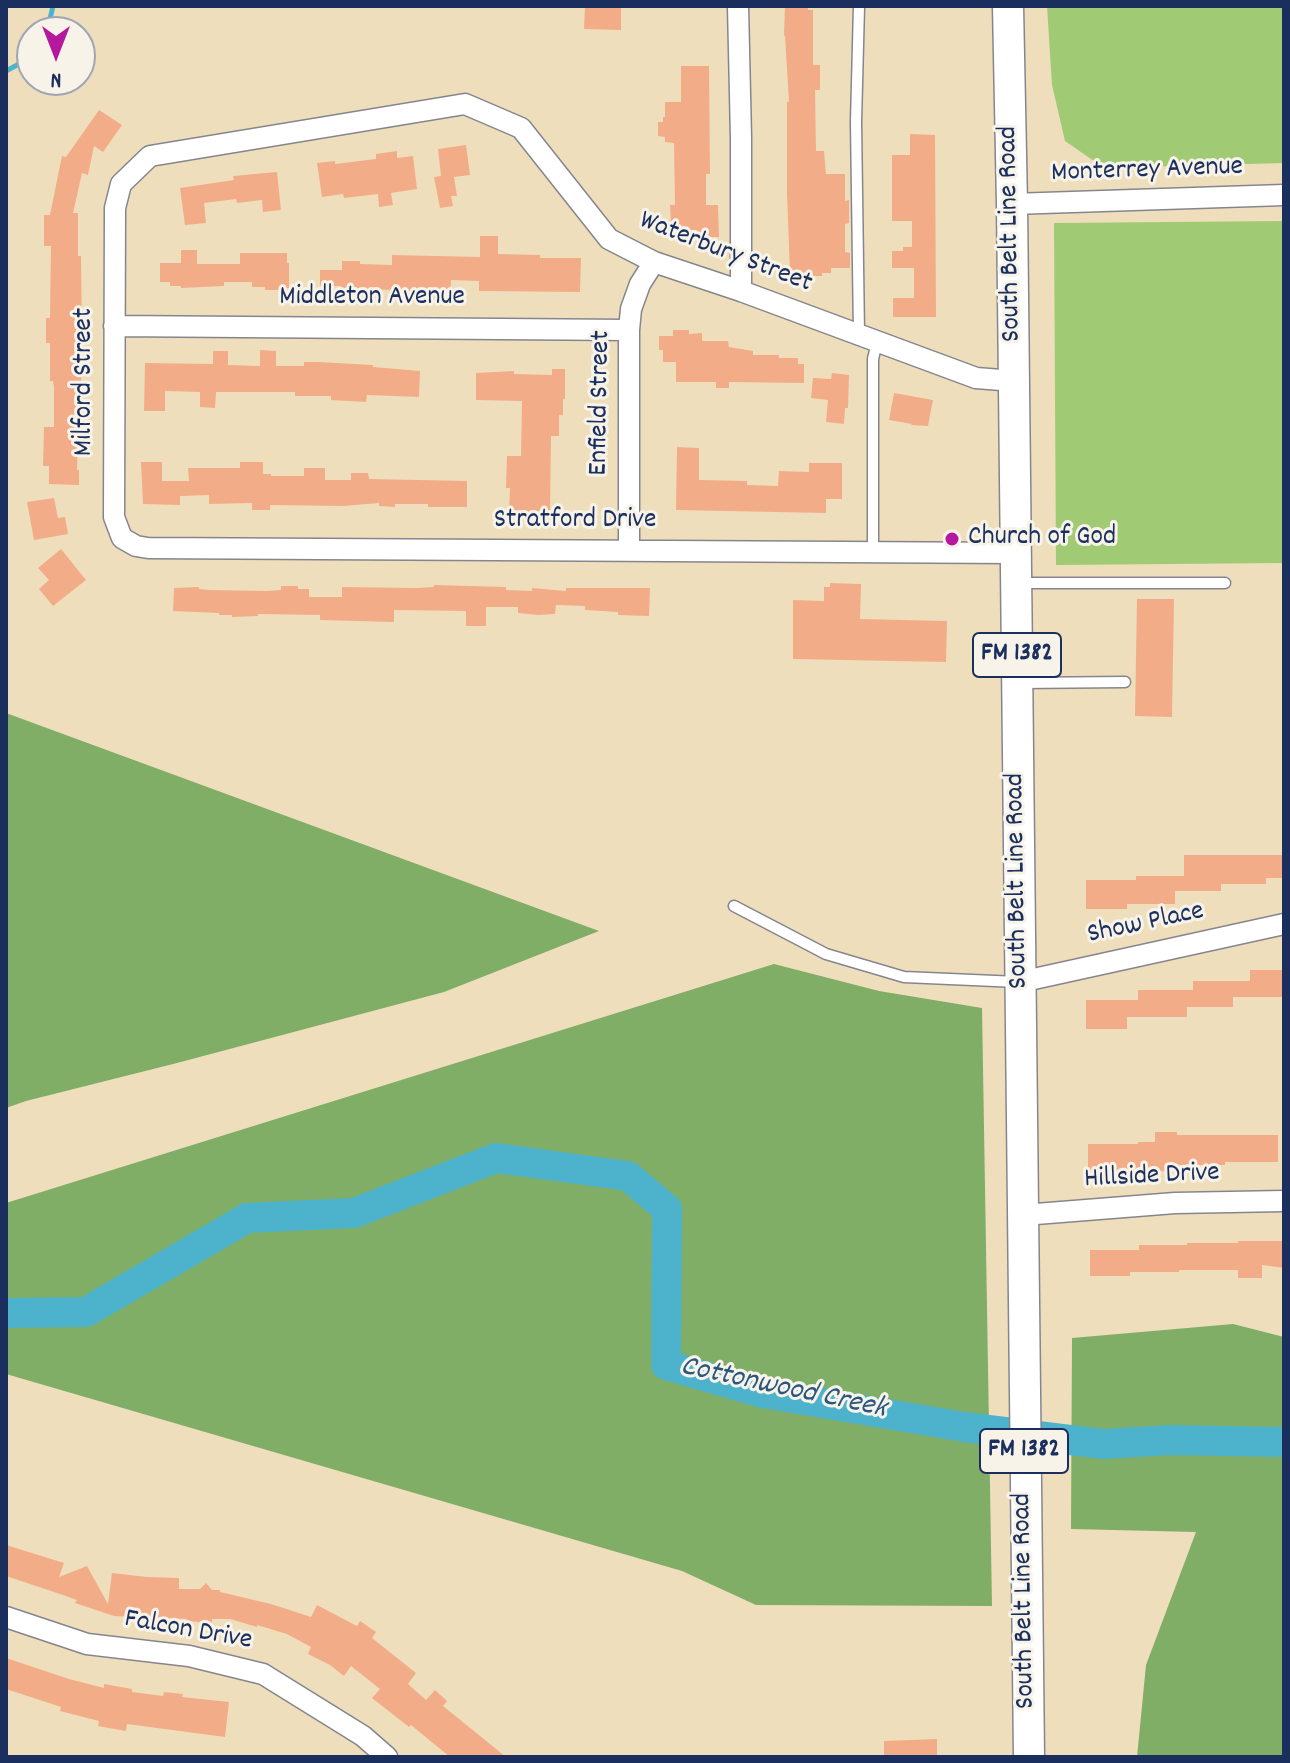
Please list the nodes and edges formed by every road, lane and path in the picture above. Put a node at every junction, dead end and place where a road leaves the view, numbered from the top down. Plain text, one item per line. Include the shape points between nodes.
1 (738, 6) edge
2 (859, 6) edge
3 (1008, 6) edge
4 (1284, 195) edge
5 (1012, 204) junction
6 (115, 208) joint
7 (654, 262) junction
8 (741, 291) junction
9 (114, 326) junction
10 (629, 330) junction
11 (868, 338) junction
12 (1014, 381) junction
13 (136, 546) joint
14 (629, 551) junction
15 (873, 552) junction
16 (1016, 568) junction
17 (1225, 583) dead end
18 (1125, 682) dead end
19 (1017, 683) junction
20 (734, 906) dead end
21 (1284, 924) edge
22 (1020, 982) junction
23 (1284, 1201) edge
24 (1023, 1215) junction
25 (6, 1617) edge
26 (387, 1757) edge
27 (1029, 1757) edge

1 - 8 street
2 - 11 lane via 856,122
3 - 5 main road, South Belt Line Road / FM 1382
4 - 5 street, Monterrey Avenue
5 - 12 main road, South Belt Line Road / FM 1382
6 - 7 street, Waterbury Street via 121,184 150,156 465,104 521,128 609,239
6 - 9 street, Milford Street
7 - 8 street, Waterbury Street
7 - 10 street, Enfield Street via 640,284
8 - 11 street, Waterbury Street
9 - 10 street, Middleton Avenue
9 - 13 street, Milford Street via 114,517 122,538
10 - 14 street, Enfield Street
11 - 12 street, Waterbury Street via 976,378
11 - 15 lane via 873,359
12 - 16 main road, South Belt Line Road / FM 1382
13 - 14 street, Stratford Drive
14 - 15 street, Stratford Drive
15 - 16 street, Stratford Drive
16 - 17 lane
16 - 19 main road, South Belt Line Road / FM 1382
18 - 19 lane
19 - 22 main road, South Belt Line Road / FM 1382
20 - 22 lane via 826,954 904,977
21 - 22 street, Show Place
22 - 24 main road, South Belt Line Road / FM 1382
23 - 24 street, Hillside Drive
24 - 27 main road, South Belt Line Road / FM 1382
25 - 26 street, Falcon Drive via 87,1644 189,1656 263,1674 363,1736

